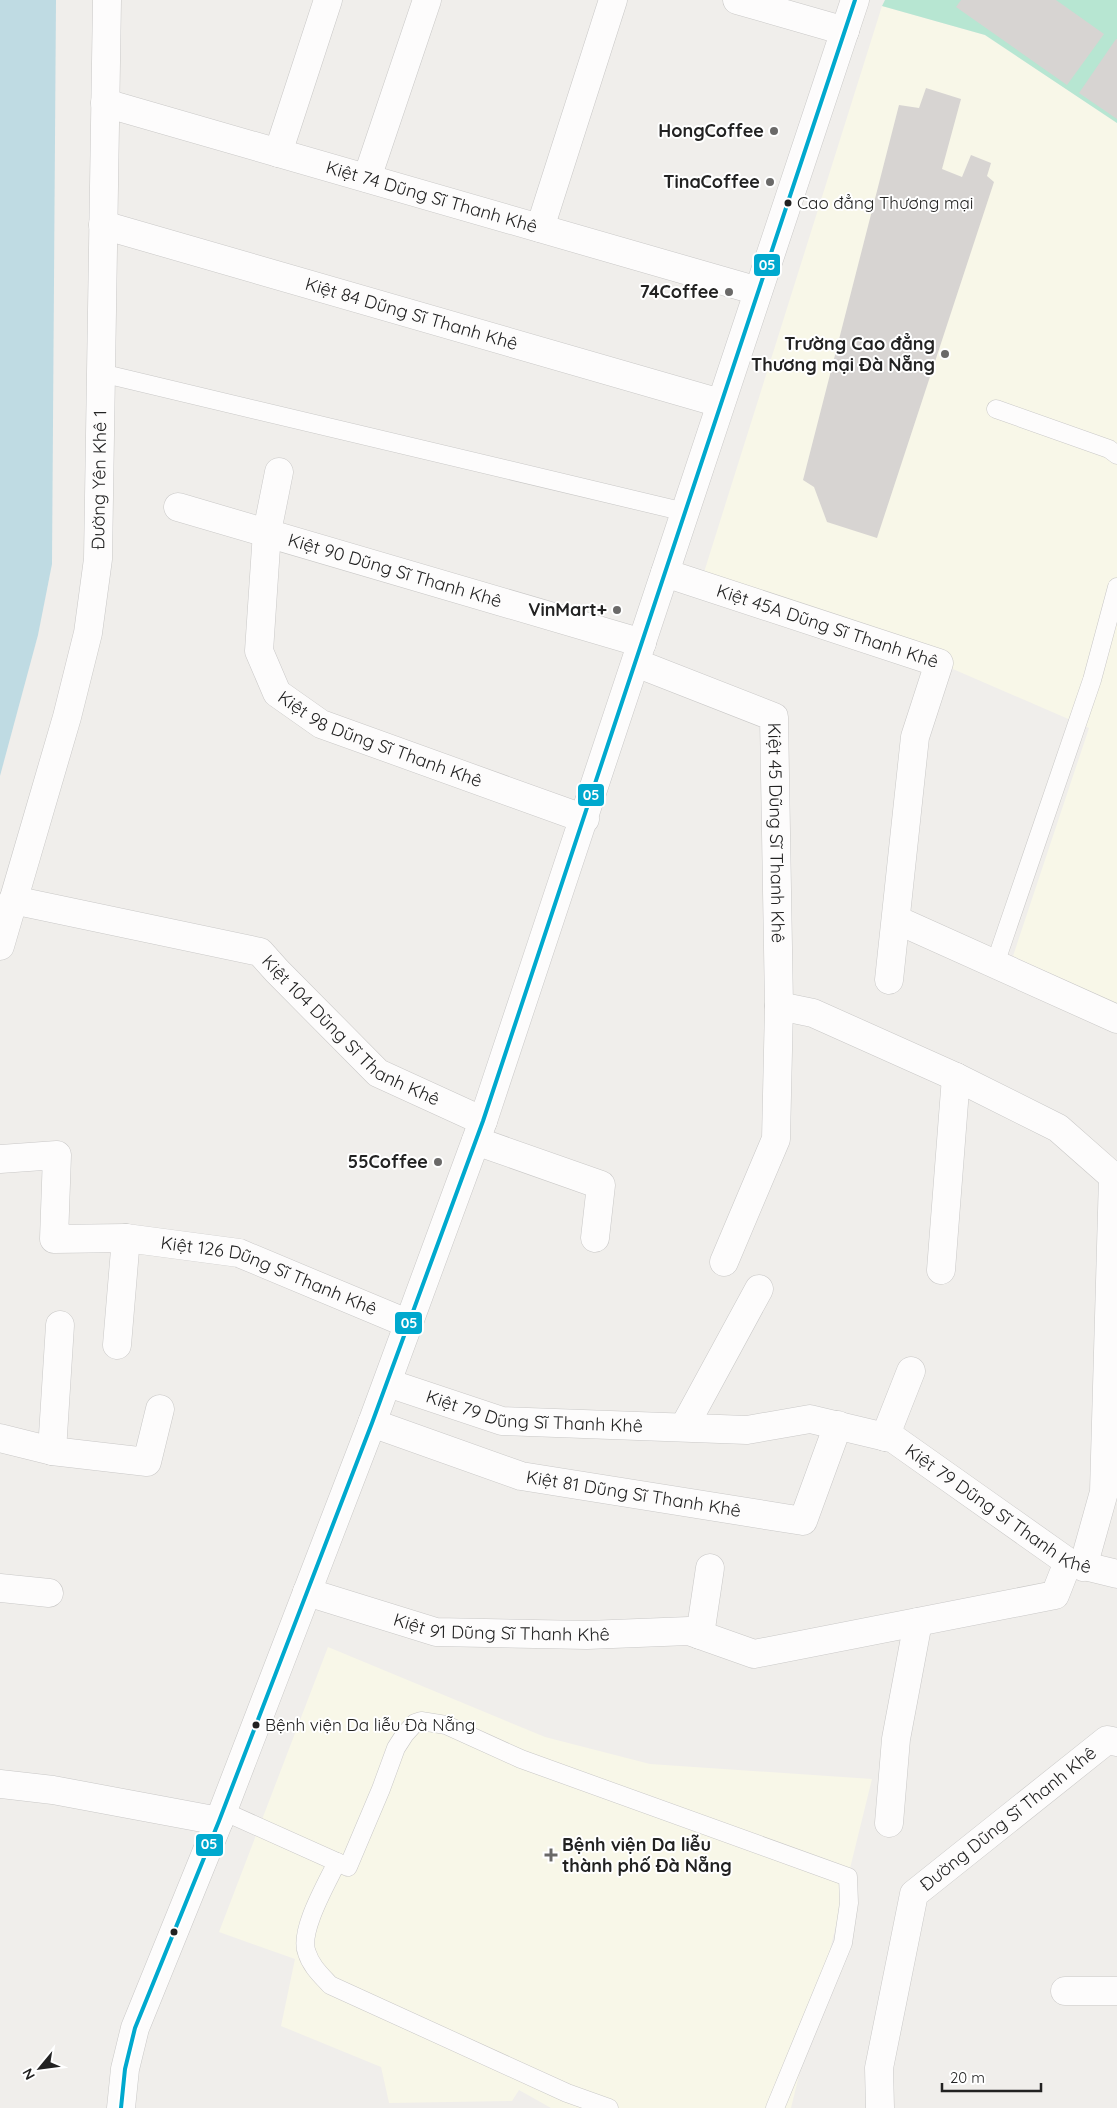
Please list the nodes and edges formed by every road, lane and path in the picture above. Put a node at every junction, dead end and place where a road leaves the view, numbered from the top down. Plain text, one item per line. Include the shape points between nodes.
1 (107, 0) edge
2 (328, 0) edge
3 (426, 0) edge
4 (613, 0) edge
5 (737, 0) edge
6 (855, 0) edge
7 (845, 31) junction
8 (105, 103) junction
9 (278, 153) junction
10 (367, 178) junction
11 (103, 225) junction
12 (540, 228) junction
13 (758, 291) junction
14 (101, 373) junction
15 (720, 403) junction
16 (996, 409) dead end
17 (1117, 455) edge
18 (279, 472) dead end
19 (178, 507) dead end
20 (685, 512) junction
21 (268, 532) junction
22 (665, 573) junction
23 (1117, 586) edge
24 (639, 653) junction
25 (585, 819) junction
26 (14, 900) junction
27 (896, 920) junction
28 (0, 946) edge
29 (995, 964) junction
30 (889, 980) dead end
31 (779, 1006) junction
32 (1117, 1019) edge
33 (956, 1077) junction
34 (480, 1131) junction
35 (0, 1159) edge
36 (1115, 1178) edge
37 (126, 1238) junction
38 (595, 1238) dead end
39 (724, 1262) dead end
40 (941, 1270) dead end
41 (759, 1289) dead end
42 (409, 1324) junction
43 (60, 1325) dead end
44 (117, 1346) dead end
45 (911, 1372) dead end
46 (388, 1383) junction
47 (160, 1409) dead end
48 (372, 1424) junction
49 (838, 1425) junction
50 (684, 1428) junction
51 (885, 1437) junction
52 (0, 1438) edge
53 (52, 1451) junction
54 (1076, 1565) junction
55 (710, 1568) dead end
56 (1117, 1574) edge
57 (0, 1588) edge
58 (307, 1592) junction
59 (49, 1594) dead end
60 (918, 1622) junction
61 (700, 1635) junction
62 (1112, 1741) edge
63 (0, 1784) edge
64 (221, 1816) junction
65 (889, 1823) dead end
66 (337, 1862) junction
67 (1065, 1991) dead end
68 (1117, 1991) edge
69 (121, 2108) edge
70 (609, 2108) edge
71 (774, 2108) edge
72 (880, 2108) edge

1 - 8 street, Đường Yên Khê 1
2 - 9 street
3 - 10 street
4 - 12 street
5 - 7 street
6 - 7 street
7 - 13 street
8 - 9 street, Kiệt 74 Dũng Sĩ Thanh Khê
8 - 11 street, Đường Yên Khê 1
9 - 10 street, Kiệt 74 Dũng Sĩ Thanh Khê
10 - 12 street, Kiệt 74 Dũng Sĩ Thanh Khê
11 - 14 street, Đường Yên Khê 1
11 - 15 street, Kiệt 84 Dũng Sĩ Thanh Khê
12 - 13 street, Kiệt 74 Dũng Sĩ Thanh Khê
13 - 15 street
14 - 20 lane
14 - 26 street, Đường Yên Khê 1 via 98,559 88,633
15 - 20 street
16 - 17 lane
18 - 21 street, Kiệt 98 Dũng Sĩ Thanh Khê
19 - 21 street, Kiệt 90 Dũng Sĩ Thanh Khê
20 - 22 street
21 - 24 street, Kiệt 90 Dũng Sĩ Thanh Khê
21 - 25 street, Kiệt 98 Dũng Sĩ Thanh Khê via 259,651 277,693 320,724
22 - 24 street
22 - 27 street, Kiệt 45A Dũng Sĩ Thanh Khê via 938,663 915,737
23 - 29 lane via 1092,680
24 - 25 street
24 - 31 street, Kiệt 45 Dũng Sĩ Thanh Khê via 774,717
25 - 34 street
26 - 28 street, Đường Yên Khê 1
26 - 34 street, Kiệt 104 Dũng Sĩ Thanh Khê via 260,952 378,1073
27 - 29 street
27 - 30 street
29 - 32 street
31 - 33 street via 813,1013
31 - 39 street, Kiệt 45 Dũng Sĩ Thanh Khê via 776,1139
33 - 36 street via 1058,1128
33 - 40 street
34 - 38 street, Kiệt 104 Dũng Sĩ Thanh Khê via 601,1185
34 - 42 street
35 - 37 street, Kiệt 126 Dũng Sĩ Thanh Khê via 57,1156 54,1239
36 - 54 street via 1104,1492
37 - 42 street, Kiệt 126 Dũng Sĩ Thanh Khê via 239,1253
37 - 44 street
41 - 50 street
42 - 46 street
43 - 53 street
45 - 51 street, Kiệt 79 Dũng Sĩ Thanh Khê
46 - 48 street
46 - 50 street, Kiệt 79 Dũng Sĩ Thanh Khê via 502,1422
47 - 53 street via 146,1462
48 - 49 street, Kiệt 81 Dũng Sĩ Thanh Khê via 521,1476 803,1521
48 - 58 street
49 - 50 street, Kiệt 79 Dũng Sĩ Thanh Khê via 810,1419 747,1430
49 - 51 street, Kiệt 79 Dũng Sĩ Thanh Khê
51 - 54 street, Kiệt 79 Dũng Sĩ Thanh Khê via 894,1439
52 - 53 street
54 - 56 street, Kiệt 79 Dũng Sĩ Thanh Khê
54 - 60 street, Kiệt 91 Dũng Sĩ Thanh Khê via 1055,1595
55 - 61 street
57 - 59 street
58 - 61 street, Kiệt 91 Dũng Sĩ Thanh Khê via 436,1632 587,1635 689,1632
58 - 64 street
60 - 61 street, Kiệt 91 Dũng Sĩ Thanh Khê via 754,1654
60 - 65 street via 896,1739
62 - 72 street, Đường Dũng Sĩ Thanh Khê via 914,1894 879,2068
63 - 64 street
64 - 66 lane
64 - 69 street via 135,2028 125,2069
66 - 70 lane via 306,1936 306,1952 315,1969 330,1985 558,2089
66 - 71 lane via 348,1867 396,1748 404,1734 421,1721 446,1725 521,1759 848,1876 849,1903 843,1943
67 - 68 street

